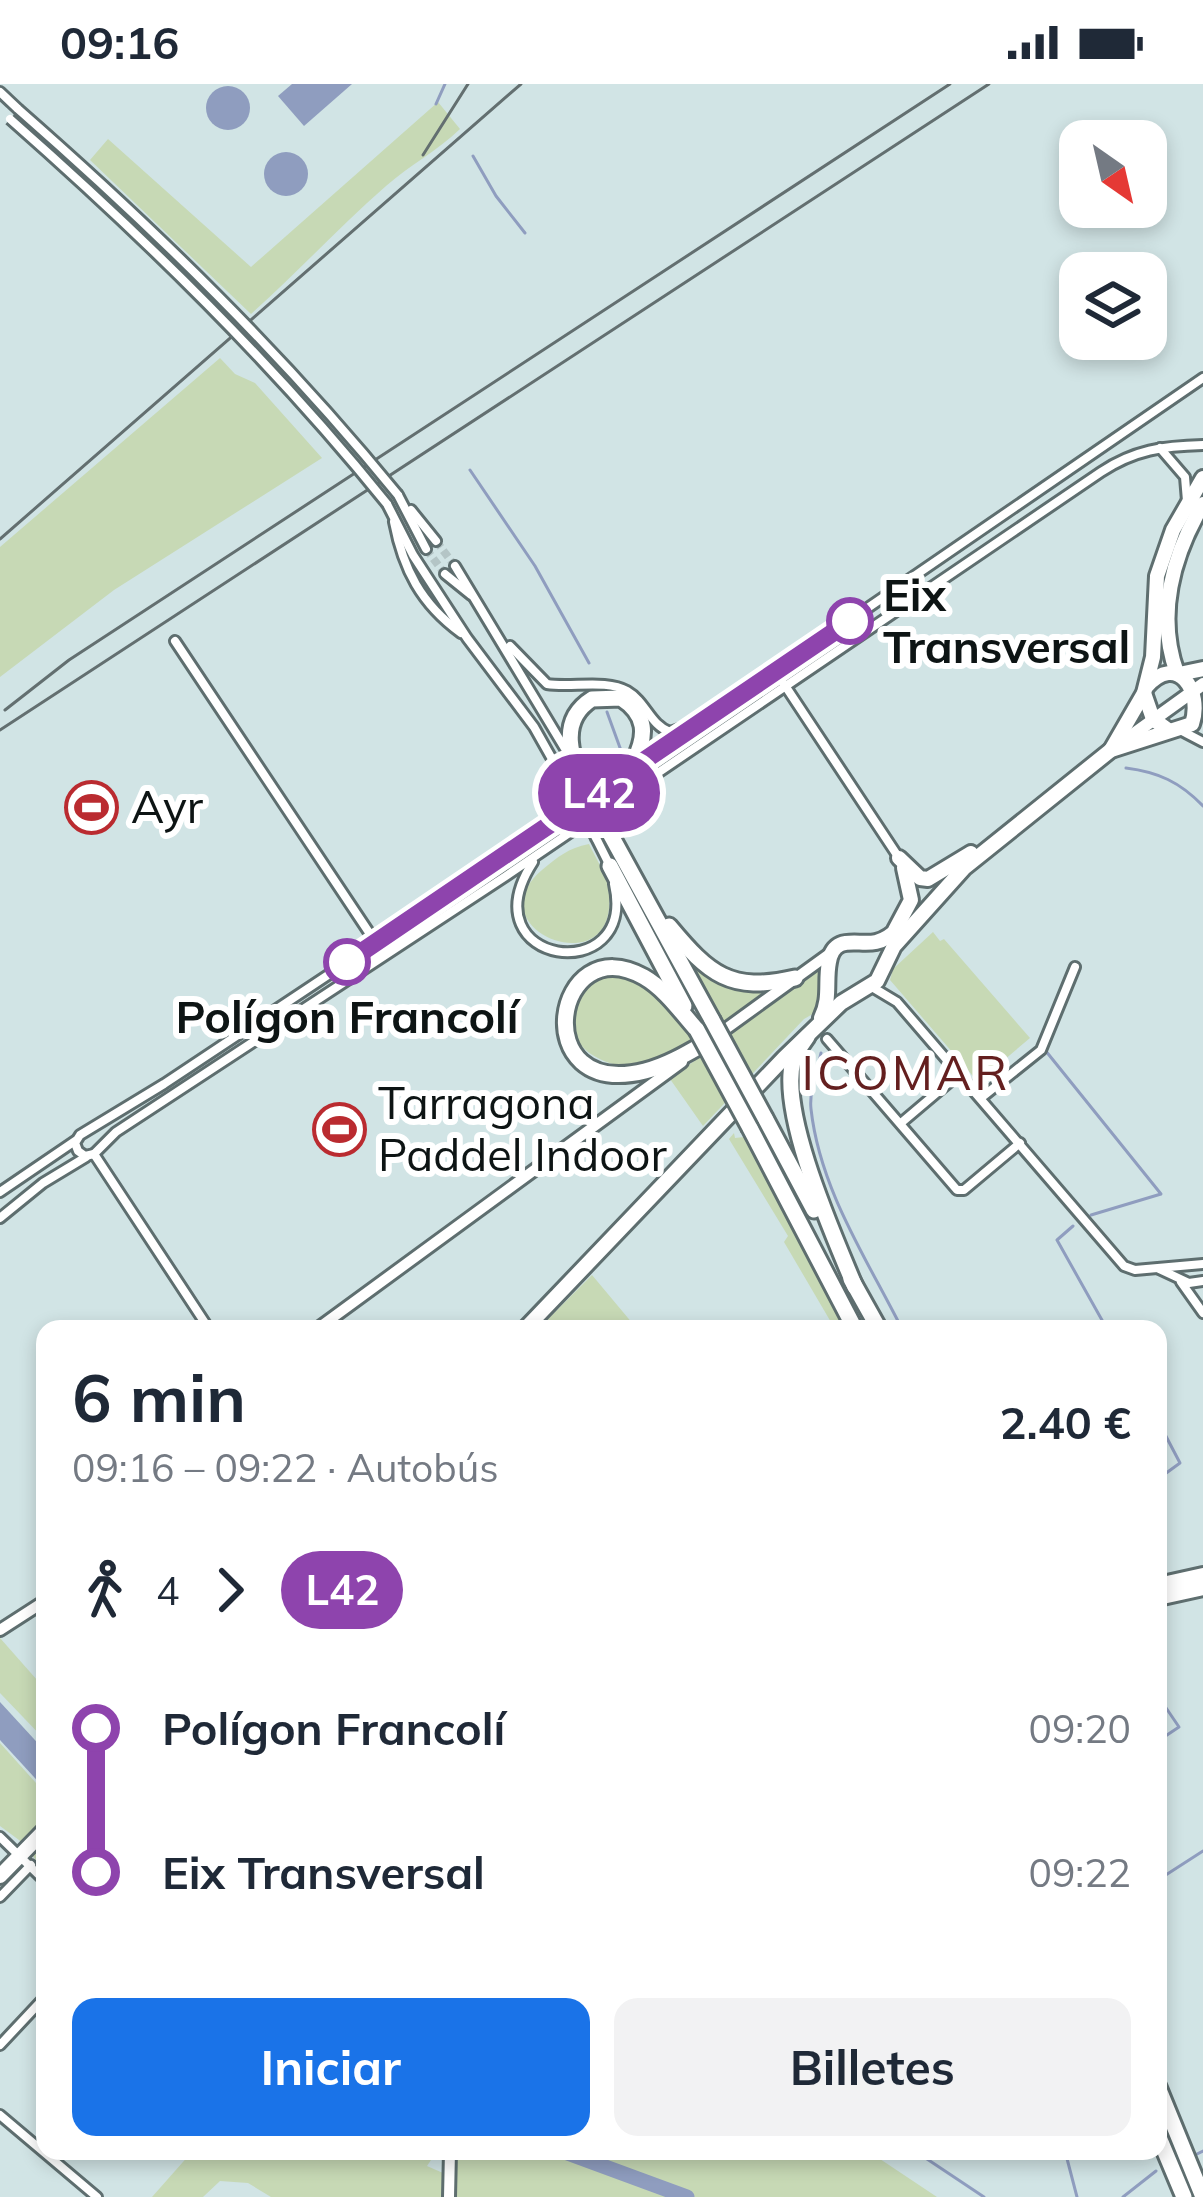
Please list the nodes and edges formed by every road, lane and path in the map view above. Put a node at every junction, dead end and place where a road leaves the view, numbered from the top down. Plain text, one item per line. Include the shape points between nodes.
1 (0, 92) edge
2 (0, 110) edge
3 (1203, 379) edge
4 (1203, 445) edge
5 (1159, 447) junction
6 (1203, 478) edge
7 (398, 495) junction
8 (1195, 503) edge
9 (436, 541) tunnel mouth
10 (426, 549) tunnel mouth
11 (455, 566) tunnel mouth
12 (445, 574) tunnel mouth
13 (477, 599) junction
14 (496, 631) junction
15 (175, 641) dead end
16 (1187, 671) edge
17 (784, 684) junction
18 (1145, 690) junction
19 (1199, 703) edge
20 (708, 718) junction
21 (1153, 719) junction
22 (1175, 730) junction
23 (670, 732) junction
24 (1203, 742) edge
25 (1111, 750) junction
26 (634, 760) junction
27 (573, 764) junction
28 (610, 785) junction
29 (580, 794) junction
30 (1011, 828) junction
31 (602, 834) junction
32 (537, 854) junction
33 (899, 858) junction
34 (610, 866) junction
35 (647, 901) junction
36 (927, 905) junction
37 (893, 933) junction
38 (376, 943) junction
39 (869, 944) junction
40 (834, 951) junction
41 (881, 965) junction
42 (1075, 968) dead end
43 (829, 973) junction
44 (795, 978) junction
45 (871, 987) junction
46 (855, 993) junction
47 (697, 1030) junction
48 (817, 1034) junction
49 (712, 1039) junction
50 (959, 1073) junction
51 (981, 1098) junction
52 (758, 1123) junction
53 (901, 1123) junction
54 (87, 1132) junction
55 (76, 1141) junction
56 (1020, 1142) junction
57 (94, 1152) junction
58 (0, 1192) edge
59 (0, 1218) edge
60 (1157, 1269) junction
61 (1203, 1272) edge
62 (1177, 1276) junction
63 (855, 1287) junction
64 (1203, 1313) edge
65 (203, 1320) edge
66 (328, 1320) edge
67 (534, 1320) edge
68 (851, 1320) edge
69 (874, 1320) edge
70 (1203, 1575) edge
71 (1167, 1583) edge
72 (1199, 1592) edge
73 (1167, 1597) edge
74 (36, 1606) edge
75 (0, 1630) edge
76 (0, 1837) edge
77 (36, 1839) edge
78 (20, 1856) junction
79 (36, 1872) edge
80 (0, 1876) edge
81 (0, 1898) edge
82 (36, 2007) edge
83 (0, 2045) edge
84 (1167, 2109) edge
85 (0, 2115) edge
86 (36, 2145) edge
87 (1167, 2156) edge
88 (53, 2160) edge
89 (450, 2160) edge
90 (97, 2197) edge
91 (449, 2197) edge
92 (1184, 2197) edge
93 (1203, 2197) edge

1 - 7 street, bridge via 236,311
2 - 29 street, bridge via 226,321 328,432 387,504 404,566
3 - 20 street
4 - 5 street
5 - 8 street
5 - 17 street via 1129,454
6 - 8 main road
7 - 9 street
7 - 10 street
8 - 16 main road via 1166,626 1172,657
8 - 18 main road via 1157,576
11 - 13 street
12 - 13 street
13 - 14 street
14 - 23 street via 547,684 626,690
14 - 27 street
15 - 38 street
16 - 18 main road via 1162,674
16 - 19 main road
17 - 32 street
17 - 33 street
18 - 21 main road
18 - 25 main road
19 - 21 main road
19 - 22 main road
20 - 23 street
20 - 28 street
21 - 22 main road
21 - 25 main road
22 - 24 street
22 - 25 main road
23 - 26 street
25 - 30 main road
26 - 27 highway via 644,736 638,712 602,696 573,718
26 - 28 street
27 - 29 highway
28 - 38 street
29 - 31 highway, bridge
30 - 33 main road via 928,879
30 - 36 main road
31 - 34 street
31 - 35 highway
32 - 34 street via 521,879 517,915 536,943 556,952 586,950 610,931 618,901
32 - 57 street
33 - 37 main road via 911,900
34 - 47 highway
35 - 44 highway via 713,972 752,984
35 - 52 highway, bridge
36 - 37 main road
36 - 41 main road
37 - 39 main road
38 - 54 street
39 - 40 main road via 852,940
39 - 41 main road
40 - 43 main road
40 - 44 street
41 - 45 main road
42 - 51 street via 1041,1050
43 - 46 main road
43 - 48 main road
44 - 49 street
45 - 46 main road
45 - 50 street via 898,1002
46 - 48 main road
47 - 49 highway via 654,984 620,969 581,982 563,1018 575,1054 605,1072 654,1068
47 - 52 highway, bridge
48 - 53 street
48 - 63 highway via 796,1053 791,1077 800,1136
48 - 67 main road
49 - 66 street
50 - 51 street
50 - 53 street
51 - 56 street
52 - 63 highway
52 - 68 highway
53 - 56 street via 960,1191
54 - 55 street
54 - 57 street via 96,1136
55 - 57 street via 78,1151
55 - 58 street
56 - 60 street via 1124,1266
57 - 59 street
57 - 65 street
60 - 61 street via 1190,1264
60 - 62 street
61 - 62 street via 1195,1285
62 - 64 street
63 - 69 highway
70 - 71 main road
72 - 73 main road
74 - 75 street
76 - 78 street
77 - 78 main road
78 - 79 street
78 - 80 main road
78 - 81 street
82 - 83 street
84 - 93 highway
85 - 86 street
87 - 92 highway
88 - 90 street
89 - 91 street

